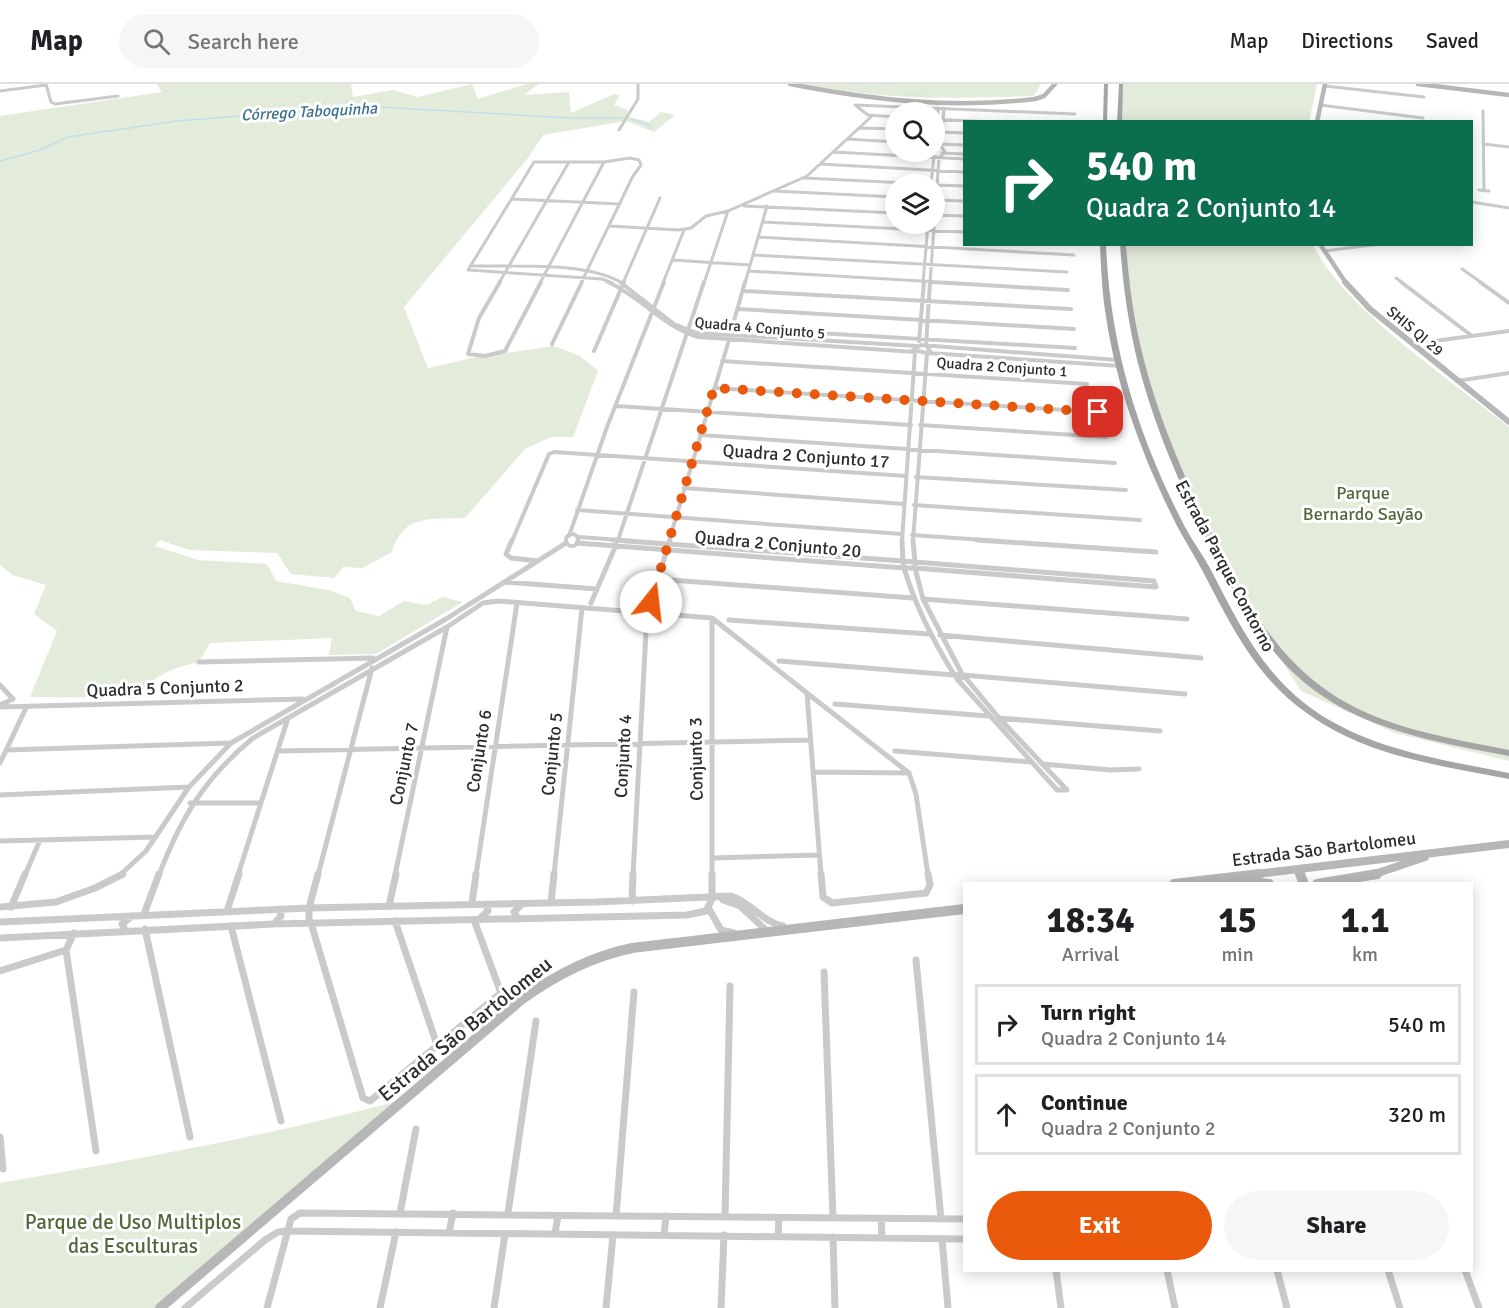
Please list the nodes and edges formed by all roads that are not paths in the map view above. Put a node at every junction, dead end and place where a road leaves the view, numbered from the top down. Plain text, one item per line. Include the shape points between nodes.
1 (46, 84) edge
2 (638, 84) edge
3 (789, 84) edge
4 (1055, 84) edge
5 (1101, 84) edge
6 (1106, 84) edge
7 (1121, 84) edge
8 (1418, 84) edge
9 (1425, 84) edge
10 (1483, 84) edge
11 (1325, 85) edge
12 (0, 91) edge
13 (1483, 92) junction
14 (1509, 94) edge
15 (118, 96) dead end
16 (1424, 97) dead end
17 (1106, 98) junction
18 (1120, 104) junction
19 (885, 105) edge
20 (1320, 105) junction
21 (945, 108) edge
22 (1483, 111) dead end
23 (1075, 114) dead end
24 (872, 116) junction
25 (885, 117) edge
26 (1423, 118) dead end
27 (945, 119) edge
28 (963, 120) edge
29 (1100, 120) edge
30 (1105, 120) edge
31 (1119, 120) edge
32 (1317, 120) edge
33 (859, 128) junction
34 (885, 129) edge
35 (619, 130) dead end
36 (945, 132) edge
37 (963, 133) edge
38 (847, 139) junction
39 (885, 141) edge
40 (945, 144) edge
41 (1483, 144) junction
42 (963, 145) edge
43 (1509, 147) edge
44 (945, 151) edge
45 (833, 152) junction
46 (963, 152) edge
47 (885, 155) edge
48 (945, 158) edge
49 (963, 159) edge
50 (570, 162) junction
51 (933, 162) edge
52 (939, 162) edge
53 (603, 164) junction
54 (820, 164) junction
55 (933, 171) junction
56 (939, 171) junction
57 (963, 172) edge
58 (938, 174) edge
59 (802, 178) junction
60 (885, 182) edge
61 (945, 185) edge
62 (963, 186) edge
63 (1479, 190) dead end
64 (772, 191) junction
65 (885, 197) edge
66 (660, 198) dead end
67 (512, 199) junction
68 (945, 200) edge
69 (547, 201) junction
70 (963, 201) edge
71 (1473, 202) edge
72 (584, 203) junction
73 (620, 204) junction
74 (740, 206) junction
75 (767, 206) junction
76 (1509, 207) edge
77 (728, 212) junction
78 (885, 212) edge
79 (945, 215) edge
80 (963, 216) edge
81 (763, 222) junction
82 (609, 226) junction
83 (646, 228) junction
84 (885, 228) edge
85 (684, 230) junction
86 (945, 231) edge
87 (963, 232) edge
88 (927, 234) edge
89 (934, 234) edge
90 (758, 237) junction
91 (1103, 246) edge
92 (1123, 246) edge
93 (1321, 246) edge
94 (1364, 246) edge
95 (926, 247) junction
96 (933, 247) junction
97 (1324, 251) junction
98 (753, 255) junction
99 (1074, 255) dead end
100 (672, 260) junction
101 (711, 263) junction
102 (925, 264) junction
103 (932, 264) junction
104 (750, 265) junction
105 (1103, 265) junction
106 (1124, 266) junction
107 (1462, 269) dead end
108 (508, 270) junction
109 (748, 271) junction
110 (548, 272) junction
111 (1067, 272) dead end
112 (586, 274) junction
113 (1395, 278) dead end
114 (924, 282) junction
115 (930, 282) junction
116 (622, 283) junction
117 (620, 288) junction
118 (1068, 290) dead end
119 (744, 291) junction
120 (922, 300) junction
121 (929, 300) junction
122 (1509, 303) edge
123 (738, 309) junction
124 (1071, 309) dead end
125 (652, 312) junction
126 (921, 319) junction
127 (927, 320) junction
128 (732, 328) junction
129 (1074, 329) dead end
130 (1509, 330) edge
131 (689, 333) junction
132 (1472, 336) junction
133 (727, 338) junction
134 (736, 338) junction
135 (919, 340) junction
136 (927, 340) junction
137 (552, 344) dead end
138 (1412, 345) junction
139 (918, 346) junction
140 (926, 346) junction
141 (1056, 347) junction
142 (1063, 348) junction
143 (1075, 348) dead end
144 (505, 351) joint
145 (594, 351) dead end
146 (915, 352) junction
147 (927, 353) junction
148 (1035, 355) junction
149 (1064, 358) junction
150 (722, 361) junction
151 (1119, 363) junction
152 (915, 373) junction
153 (1509, 373) edge
154 (924, 374) junction
155 (1457, 381) junction
156 (1087, 384) dead end
157 (714, 388) junction
158 (913, 401) junction
159 (921, 401) junction
160 (616, 406) junction
161 (662, 408) junction
162 (707, 411) junction
163 (1098, 412) dead end
164 (1509, 422) edge
165 (911, 424) junction
166 (920, 425) junction
167 (700, 435) junction
168 (1106, 437) dead end
169 (909, 450) junction
170 (917, 451) junction
171 (599, 455) junction
172 (646, 458) junction
173 (693, 462) junction
174 (1115, 463) dead end
175 (906, 476) junction
176 (916, 477) junction
177 (684, 488) junction
178 (1126, 490) dead end
179 (904, 504) junction
180 (914, 505) junction
181 (577, 510) junction
182 (626, 513) junction
183 (676, 517) junction
184 (1140, 520) dead end
185 (902, 534) junction
186 (912, 535) junction
187 (569, 536) junction
188 (578, 540) junction
189 (617, 542) junction
190 (566, 543) junction
191 (667, 546) junction
192 (686, 550) junction
193 (1156, 552) dead end
194 (684, 559) dead end
195 (538, 561) junction
196 (903, 561) junction
197 (1203, 563) junction
198 (915, 565) junction
199 (904, 568) junction
200 (1227, 571) junction
201 (657, 579) junction
202 (504, 582) junction
203 (1155, 584) dead end
204 (597, 589) junction
205 (914, 598) junction
206 (923, 599) junction
207 (1243, 601) junction
208 (517, 603) junction
209 (591, 603) dead end
210 (582, 608) junction
211 (646, 609) junction
212 (712, 618) junction
213 (1187, 619) dead end
214 (729, 620) dead end
215 (1236, 625) junction
216 (447, 627) junction
217 (929, 634) junction
218 (940, 635) junction
219 (375, 658) junction
220 (1201, 658) dead end
221 (779, 661) dead end
222 (199, 662) dead end
223 (372, 668) junction
224 (963, 675) junction
225 (955, 676) junction
226 (0, 685) edge
227 (807, 692) junction
228 (1185, 694) dead end
229 (305, 699) junction
230 (835, 704) dead end
231 (0, 706) edge
232 (26, 708) junction
233 (988, 716) junction
234 (288, 717) junction
235 (999, 718) junction
236 (1160, 731) dead end
237 (809, 740) junction
238 (711, 742) junction
239 (231, 743) junction
240 (638, 744) junction
241 (568, 745) junction
242 (495, 746) junction
243 (423, 748) junction
244 (351, 749) junction
245 (6, 750) junction
246 (278, 751) junction
247 (895, 751) dead end
248 (1509, 753) edge
249 (1031, 762) junction
250 (0, 763) edge
251 (1044, 765) junction
252 (1139, 769) dead end
253 (813, 772) junction
254 (909, 773) junction
255 (1509, 775) edge
256 (189, 787) junction
257 (0, 795) edge
258 (190, 803) junction
259 (261, 803) junction
260 (156, 837) junction
261 (40, 840) junction
262 (0, 841) edge
263 (1509, 844) edge
264 (1444, 852) junction
265 (818, 855) junction
266 (713, 858) junction
267 (1354, 863) junction
268 (1300, 869) junction
269 (1362, 878) junction
270 (1208, 879) junction
271 (1188, 882) edge
272 (1245, 882) edge
273 (1303, 882) edge
274 (1337, 882) edge
275 (922, 894) joint
276 (712, 898) junction
277 (632, 901) junction
278 (472, 903) junction
279 (523, 903) junction
280 (551, 903) junction
281 (832, 903) joint
282 (486, 904) junction
283 (389, 906) junction
284 (0, 907) edge
285 (11, 907) junction
286 (309, 908) junction
287 (280, 909) junction
288 (963, 909) edge
289 (707, 910) junction
290 (227, 911) junction
291 (144, 914) junction
292 (133, 915) junction
293 (518, 919) junction
294 (475, 920) junction
295 (395, 921) junction
296 (0, 922) edge
297 (310, 923) junction
298 (273, 924) junction
299 (231, 926) junction
300 (807, 928) junction
301 (145, 929) junction
302 (125, 930) junction
303 (768, 932) junction
304 (74, 933) junction
305 (750, 935) junction
306 (0, 938) edge
307 (720, 938) junction
308 (66, 950) junction
309 (916, 960) dead end
310 (0, 971) edge
311 (824, 972) dead end
312 (730, 986) dead end
313 (500, 989) joint
314 (634, 992) dead end
315 (536, 1021) dead end
316 (437, 1046) junction
317 (363, 1098) joint
318 (281, 1121) dead end
319 (416, 1129) dead end
320 (0, 1137) edge
321 (190, 1137) dead end
322 (96, 1151) dead end
323 (3, 1169) dead end
324 (400, 1213) junction
325 (508, 1213) junction
326 (453, 1214) junction
327 (558, 1216) junction
328 (616, 1216) junction
329 (666, 1216) junction
330 (725, 1217) junction
331 (779, 1218) junction
332 (833, 1218) junction
333 (881, 1219) junction
334 (941, 1219) junction
335 (963, 1219) edge
336 (287, 1231) junction
337 (396, 1232) junction
338 (448, 1233) junction
339 (555, 1233) junction
340 (505, 1234) junction
341 (613, 1234) junction
342 (664, 1235) junction
343 (724, 1235) junction
344 (778, 1236) junction
345 (882, 1236) junction
346 (833, 1237) junction
347 (942, 1239) junction
348 (963, 1239) edge
349 (1056, 1272) edge
350 (1167, 1272) edge
351 (1278, 1272) edge
352 (1389, 1272) edge
353 (1466, 1272) edge
354 (160, 1308) edge
355 (185, 1308) edge
356 (267, 1308) edge
357 (381, 1308) edge
358 (494, 1308) edge
359 (606, 1308) edge
360 (721, 1308) edge
361 (835, 1308) edge
362 (948, 1308) edge
363 (1061, 1308) edge
364 (1175, 1308) edge
365 (1287, 1308) edge
366 (1400, 1308) edge
367 (1479, 1308) edge

1 - 12 street
1 - 15 street via 51,102 57,104
2 - 35 street via 638,99
3 - 4 street via 855,97 967,102 1035,99
5 - 29 main road
6 - 17 main road
7 - 18 main road
8 - 9 street
9 - 13 street
10 - 13 street
11 - 16 street
11 - 20 street
13 - 14 street
17 - 18 main road via 1111,104
17 - 30 main road
18 - 31 main road
19 - 24 street via 855,105
20 - 26 street
20 - 32 street
21 - 23 street
22 - 41 street
24 - 25 street
24 - 33 street
27 - 28 street
33 - 34 street
33 - 38 street
36 - 37 street
38 - 39 street
38 - 45 street
40 - 42 street
41 - 43 street
41 - 63 street via 1487,191
44 - 46 street
45 - 47 street
45 - 54 street
48 - 49 street
50 - 53 street
50 - 67 street via 534,162
50 - 69 street
51 - 55 street
52 - 56 street
53 - 72 street
53 - 73 street via 636,158 642,163
54 - 55 street
54 - 59 street
55 - 56 street
56 - 57 street
56 - 58 street
59 - 60 street
59 - 64 street
61 - 62 street
64 - 65 street
64 - 74 street
66 - 83 street
67 - 69 street
67 - 108 street via 469,268
68 - 70 street
69 - 72 street
69 - 108 street
71 - 76 street
72 - 73 street
72 - 110 street
73 - 82 street
74 - 75 street
74 - 77 street
75 - 78 street
75 - 81 street
77 - 85 street via 706,216
77 - 101 street
79 - 80 street
81 - 84 street
81 - 90 street
82 - 83 street
82 - 112 street
83 - 85 street
83 - 116 street
85 - 100 street
86 - 87 street
88 - 95 street
89 - 96 street
90 - 95 street
90 - 98 street
91 - 105 main road, Estrada Parque Contorno
92 - 106 main road, Estrada Parque Contorno
93 - 97 street, SHIS QI 29
94 - 97 street
95 - 96 street
95 - 102 street
96 - 99 street
96 - 103 street
97 - 138 street, SHIS QI 29 via 1350,289
98 - 102 street
98 - 104 street
100 - 101 street
100 - 125 street
101 - 104 street
101 - 131 street
102 - 103 street
102 - 114 street
103 - 111 street
103 - 115 street
104 - 109 street
105 - 106 main road via 1114,258
105 - 151 main road, Estrada Parque Contorno
106 - 200 main road, Estrada Parque Contorno via 1135,339 1152,405 1171,457
107 - 122 street
108 - 110 street
108 - 144 street via 479,318 468,354 485,356
109 - 114 street
109 - 119 street
110 - 112 street
110 - 144 street
112 - 116 street
112 - 117 street
112 - 137 street
113 - 132 street
114 - 115 street
114 - 120 street
115 - 118 street
115 - 121 street
116 - 117 street
116 - 125 street
117 - 125 street
117 - 145 street
119 - 120 street
119 - 123 street
120 - 121 street
120 - 126 street
121 - 124 street
121 - 127 street
123 - 126 street
123 - 128 street
125 - 131 street
125 - 160 street
126 - 127 street
126 - 135 street
127 - 129 street
127 - 136 street
128 - 133 street
128 - 135 street
130 - 132 street
131 - 133 street
131 - 161 street
132 - 138 street
133 - 134 street
133 - 150 street
134 - 139 street
134 - 146 street, Quadra 4 Conjunto 5
135 - 136 street
135 - 139 street
136 - 140 street
136 - 141 street
138 - 155 street, SHIS QI 29
139 - 140 street
139 - 146 street via 913,348
140 - 147 street via 930,351
140 - 148 street
141 - 142 street
141 - 148 street
142 - 143 street
142 - 149 street via 1057,352
146 - 147 street
146 - 152 street
147 - 149 street
147 - 154 street
148 - 149 street
149 - 151 street
150 - 152 street
150 - 157 street, Conjunto 4
151 - 197 main road, Estrada Parque Contorno via 1149,454 1181,526
152 - 154 street
152 - 158 street
153 - 155 street
154 - 156 street, Quadra 2 Conjunto 1
154 - 159 street, Quadra 2 Conjunto 1
155 - 164 street, SHIS QI 29
157 - 158 street
157 - 162 street, Conjunto 4
158 - 159 street
158 - 165 street
159 - 163 street
159 - 166 street, Quadra 2 Conjunto 1
160 - 161 street
160 - 171 street
161 - 162 street
161 - 172 street
162 - 165 street
162 - 167 street, Conjunto 4
165 - 169 street
166 - 168 street
166 - 170 street, Quadra 2 Conjunto 1
167 - 169 street
167 - 173 street, Conjunto 4
169 - 170 street
169 - 175 street
170 - 174 street
170 - 176 street, Quadra 2 Conjunto 1
171 - 172 street, Quadra 2 Conjunto 17
171 - 181 street
171 - 195 street, Quadra 2 Conjunto 17 via 549,454 507,550 511,558
172 - 173 street, Quadra 2 Conjunto 17
172 - 182 street
173 - 175 street, Quadra 2 Conjunto 17
173 - 177 street, Conjunto 4
175 - 179 street
176 - 178 street
176 - 180 street, Quadra 2 Conjunto 1
177 - 179 street
177 - 183 street, Conjunto 4
179 - 185 street
180 - 184 street
180 - 186 street, Quadra 2 Conjunto 1
181 - 182 street
181 - 187 street
182 - 183 street
182 - 189 street
183 - 185 street
183 - 191 street, Conjunto 4
185 - 196 street
186 - 193 street
186 - 198 street, Quadra 2 Conjunto 1
187 - 188 street
187 - 190 street via 564,539
188 - 189 street, Quadra 2 Conjunto 20
188 - 190 street
189 - 191 street, Quadra 2 Conjunto 20
189 - 204 street
190 - 195 street
191 - 192 street, Quadra 2 Conjunto 20
191 - 196 street
191 - 201 street, Conjunto 4
192 - 194 street
192 - 199 street, Quadra 2 Conjunto 20
195 - 202 street
196 - 198 street
196 - 199 street
197 - 200 main road via 1217,581 1228,583
197 - 215 main road, Estrada Parque Contorno
198 - 199 street
198 - 203 street
198 - 206 street, Quadra 2 Conjunto 1
199 - 205 street
200 - 207 main road, Estrada Parque Contorno
201 - 205 street
201 - 211 street, Conjunto 4
202 - 204 street
202 - 219 street
204 - 209 street
205 - 217 street
206 - 213 street
206 - 218 street, Quadra 2 Conjunto 1
207 - 215 main road via 1235,593 1224,592
207 - 248 main road, Estrada Parque Contorno via 1282,657 1307,681 1347,705 1414,731
208 - 210 street
208 - 216 street via 486,602
208 - 242 street, Conjunto 6
210 - 211 street
210 - 241 street, Conjunto 5
211 - 212 street
211 - 240 street, Conjunto 4
212 - 227 street
212 - 238 street, Conjunto 3
214 - 217 street
215 - 255 main road, Estrada Parque Contorno via 1262,670 1314,715 1374,743
216 - 223 street
216 - 243 street, Conjunto 7
217 - 225 street
218 - 220 street
218 - 224 street, Quadra 2 Conjunto 1
219 - 222 street
219 - 229 street
221 - 225 street
223 - 234 street
223 - 244 street
224 - 225 street
224 - 228 street
224 - 235 street, Quadra 2 Conjunto 1
225 - 233 street
226 - 231 street via 13,699
227 - 237 street
227 - 254 street
229 - 232 street, Quadra 5 Conjunto 2
229 - 239 street
230 - 233 street
231 - 232 street, Quadra 5 Conjunto 2
232 - 245 street
233 - 249 street
234 - 246 street
234 - 258 street via 230,756
235 - 236 street
235 - 251 street, Quadra 2 Conjunto 1
237 - 238 street
237 - 253 street
238 - 240 street
238 - 266 street, Conjunto 3
239 - 245 street
239 - 256 street
240 - 241 street
240 - 277 street, Conjunto 4
241 - 242 street
241 - 280 street, Conjunto 5
242 - 243 street
242 - 278 street, Conjunto 6
243 - 244 street
243 - 283 street, Conjunto 7
244 - 246 street
244 - 286 street
245 - 250 street
246 - 259 street
247 - 249 street
249 - 251 street
249 - 251 street, Quadra 2 Conjunto 1 via 1058,790 1067,790
251 - 252 street
253 - 254 street
253 - 265 street
254 - 275 street via 916,794 930,885
256 - 257 street
256 - 260 street
258 - 259 street
258 - 291 street
259 - 290 street
260 - 261 street
260 - 285 street via 134,865 113,880 56,902
261 - 262 street
261 - 285 street
263 - 264 street, Estrada São Bartolomeu
264 - 267 street, Estrada São Bartolomeu
264 - 269 street, Estrada São Bartolomeu
265 - 266 street
265 - 281 street via 822,895
266 - 276 street, Conjunto 3
267 - 268 street, Estrada São Bartolomeu
267 - 269 street
268 - 270 street, Estrada São Bartolomeu
268 - 273 street
269 - 274 street, Estrada São Bartolomeu
270 - 271 street, Estrada São Bartolomeu
270 - 272 street, Estrada São Bartolomeu
275 - 281 street
276 - 277 street
276 - 289 street, Conjunto 3
276 - 300 street via 736,897 769,923
276 - 303 street via 736,903
277 - 280 street
278 - 282 street
278 - 283 street
279 - 280 street
279 - 282 street
279 - 293 street via 514,912
282 - 294 street via 488,911
283 - 286 street
284 - 285 street
286 - 287 street
286 - 297 street
287 - 290 street
287 - 298 street via 281,916
288 - 300 street, Estrada São Bartolomeu
289 - 293 street via 687,915
289 - 305 street via 721,930
289 - 307 street
290 - 291 street
291 - 292 street
292 - 296 street
292 - 302 street via 122,924
293 - 294 street
294 - 295 street
294 - 313 street
295 - 297 street
295 - 316 street
297 - 298 street
297 - 317 street
298 - 299 street
299 - 301 street
299 - 318 street
300 - 303 street, Estrada São Bartolomeu
301 - 302 street
301 - 321 street
302 - 304 street
303 - 305 street, Estrada São Bartolomeu
304 - 306 street
304 - 308 street
305 - 307 street, Estrada São Bartolomeu
307 - 354 street, Estrada São Bartolomeu via 601,954 551,977
308 - 310 street
308 - 322 street
309 - 334 street
311 - 332 street
312 - 330 street
313 - 316 street via 498,996
314 - 328 street
315 - 325 street
316 - 317 street via 377,1097 370,1101
319 - 324 street
320 - 323 street
324 - 326 street
324 - 336 street via 300,1213 291,1218
325 - 326 street
325 - 327 street
326 - 338 street
327 - 328 street
327 - 339 street
328 - 329 street
329 - 330 street
329 - 342 street
330 - 331 street
331 - 332 street
331 - 344 street
332 - 333 street
333 - 334 street
333 - 345 street
334 - 335 street
336 - 337 street
336 - 355 street via 265,1240
336 - 356 street
337 - 338 street
337 - 357 street
338 - 340 street
339 - 340 street
339 - 341 street
340 - 358 street
341 - 342 street
341 - 359 street
342 - 343 street
343 - 344 street
343 - 360 street
344 - 346 street
345 - 346 street
345 - 347 street
346 - 361 street
347 - 348 street
347 - 362 street
349 - 363 street
350 - 364 street
351 - 365 street
352 - 366 street
353 - 367 street

